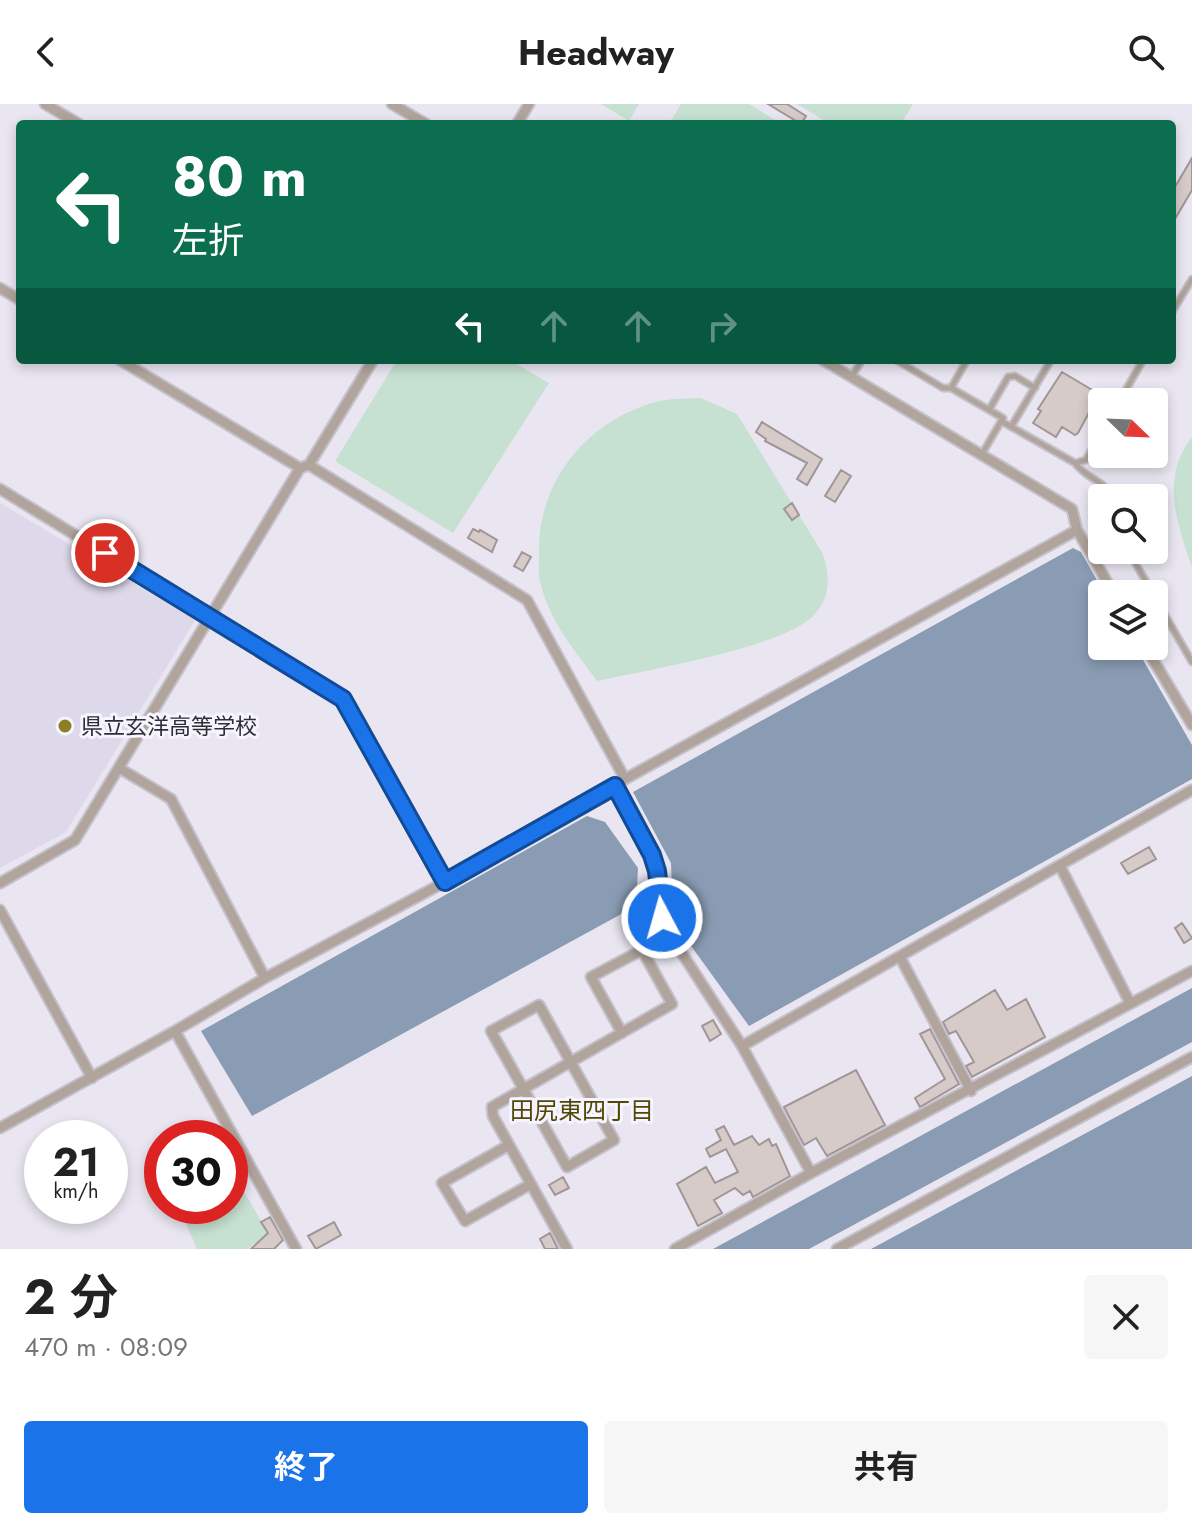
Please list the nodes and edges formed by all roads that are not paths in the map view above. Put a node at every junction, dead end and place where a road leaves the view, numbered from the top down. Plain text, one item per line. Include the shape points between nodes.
1 (45, 104) edge
2 (392, 104) edge
3 (72, 120) edge
4 (419, 120) edge
5 (1192, 279) edge
6 (1176, 305) edge
7 (127, 364) edge
8 (370, 364) edge
9 (830, 364) edge
10 (860, 364) edge
11 (903, 364) edge
12 (965, 364) edge
13 (1049, 364) edge
14 (1141, 364) edge
15 (852, 377) junction
16 (951, 388) junction
17 (1035, 388) junction
18 (1127, 388) edge
19 (989, 410) junction
20 (1001, 421) junction
21 (1011, 427) junction
22 (981, 455) junction
23 (1088, 456) edge
24 (1075, 463) junction
25 (305, 467) junction
26 (1102, 484) edge
27 (0, 489) edge
28 (1077, 530) junction
29 (1106, 580) edge
30 (210, 617) junction
31 (1168, 621) edge
32 (1153, 660) edge
33 (1192, 662) edge
34 (1192, 725) edge
35 (119, 768) junction
36 (625, 779) junction
37 (615, 786) junction
38 (1192, 790) edge
39 (1060, 866) junction
40 (445, 882) junction
41 (0, 883) edge
42 (0, 910) edge
43 (900, 957) junction
44 (1192, 971) edge
45 (265, 978) junction
46 (1130, 1003) junction
47 (175, 1031) junction
48 (622, 1033) junction
49 (742, 1046) junction
50 (1192, 1057) edge
51 (570, 1062) junction
52 (92, 1078) junction
53 (522, 1090) junction
54 (971, 1091) junction
55 (0, 1128) edge
56 (509, 1145) junction
57 (811, 1173) junction
58 (531, 1184) junction
59 (296, 1249) edge
60 (567, 1249) edge
61 (675, 1249) edge
62 (837, 1249) edge

1 - 3 street
2 - 4 street
5 - 6 lane
7 - 25 street
8 - 25 street
9 - 15 street
10 - 15 lane
11 - 16 lane
12 - 16 lane
13 - 17 lane
14 - 18 lane
15 - 22 street
16 - 19 lane
17 - 19 lane via 1008,377
17 - 21 lane
19 - 20 lane
20 - 21 lane
20 - 22 lane
21 - 24 lane
22 - 28 street via 1072,509
23 - 24 lane
24 - 26 lane
25 - 30 street
25 - 36 street via 527,600
27 - 30 street
28 - 29 street
28 - 36 street
30 - 35 street
30 - 40 street via 343,699
31 - 33 lane
32 - 34 street
35 - 41 street via 75,840
35 - 45 street via 171,799
36 - 37 street
37 - 40 street
37 - 49 street via 652,855 665,927
38 - 39 street
39 - 43 street
39 - 46 street
40 - 45 street
42 - 52 street
43 - 49 street
43 - 54 street
44 - 46 street
45 - 47 street
46 - 54 street
47 - 52 street
47 - 59 street
48 - 48 street via 591,977 642,950 672,1004
48 - 51 street
49 - 57 street
50 - 62 street
51 - 53 street
51 - 53 street via 539,1005 491,1031
51 - 53 street via 614,1140 567,1167
52 - 55 street
53 - 56 street via 492,1107
54 - 57 street
56 - 58 street
56 - 58 street via 442,1183 465,1221
57 - 61 street
58 - 60 street

